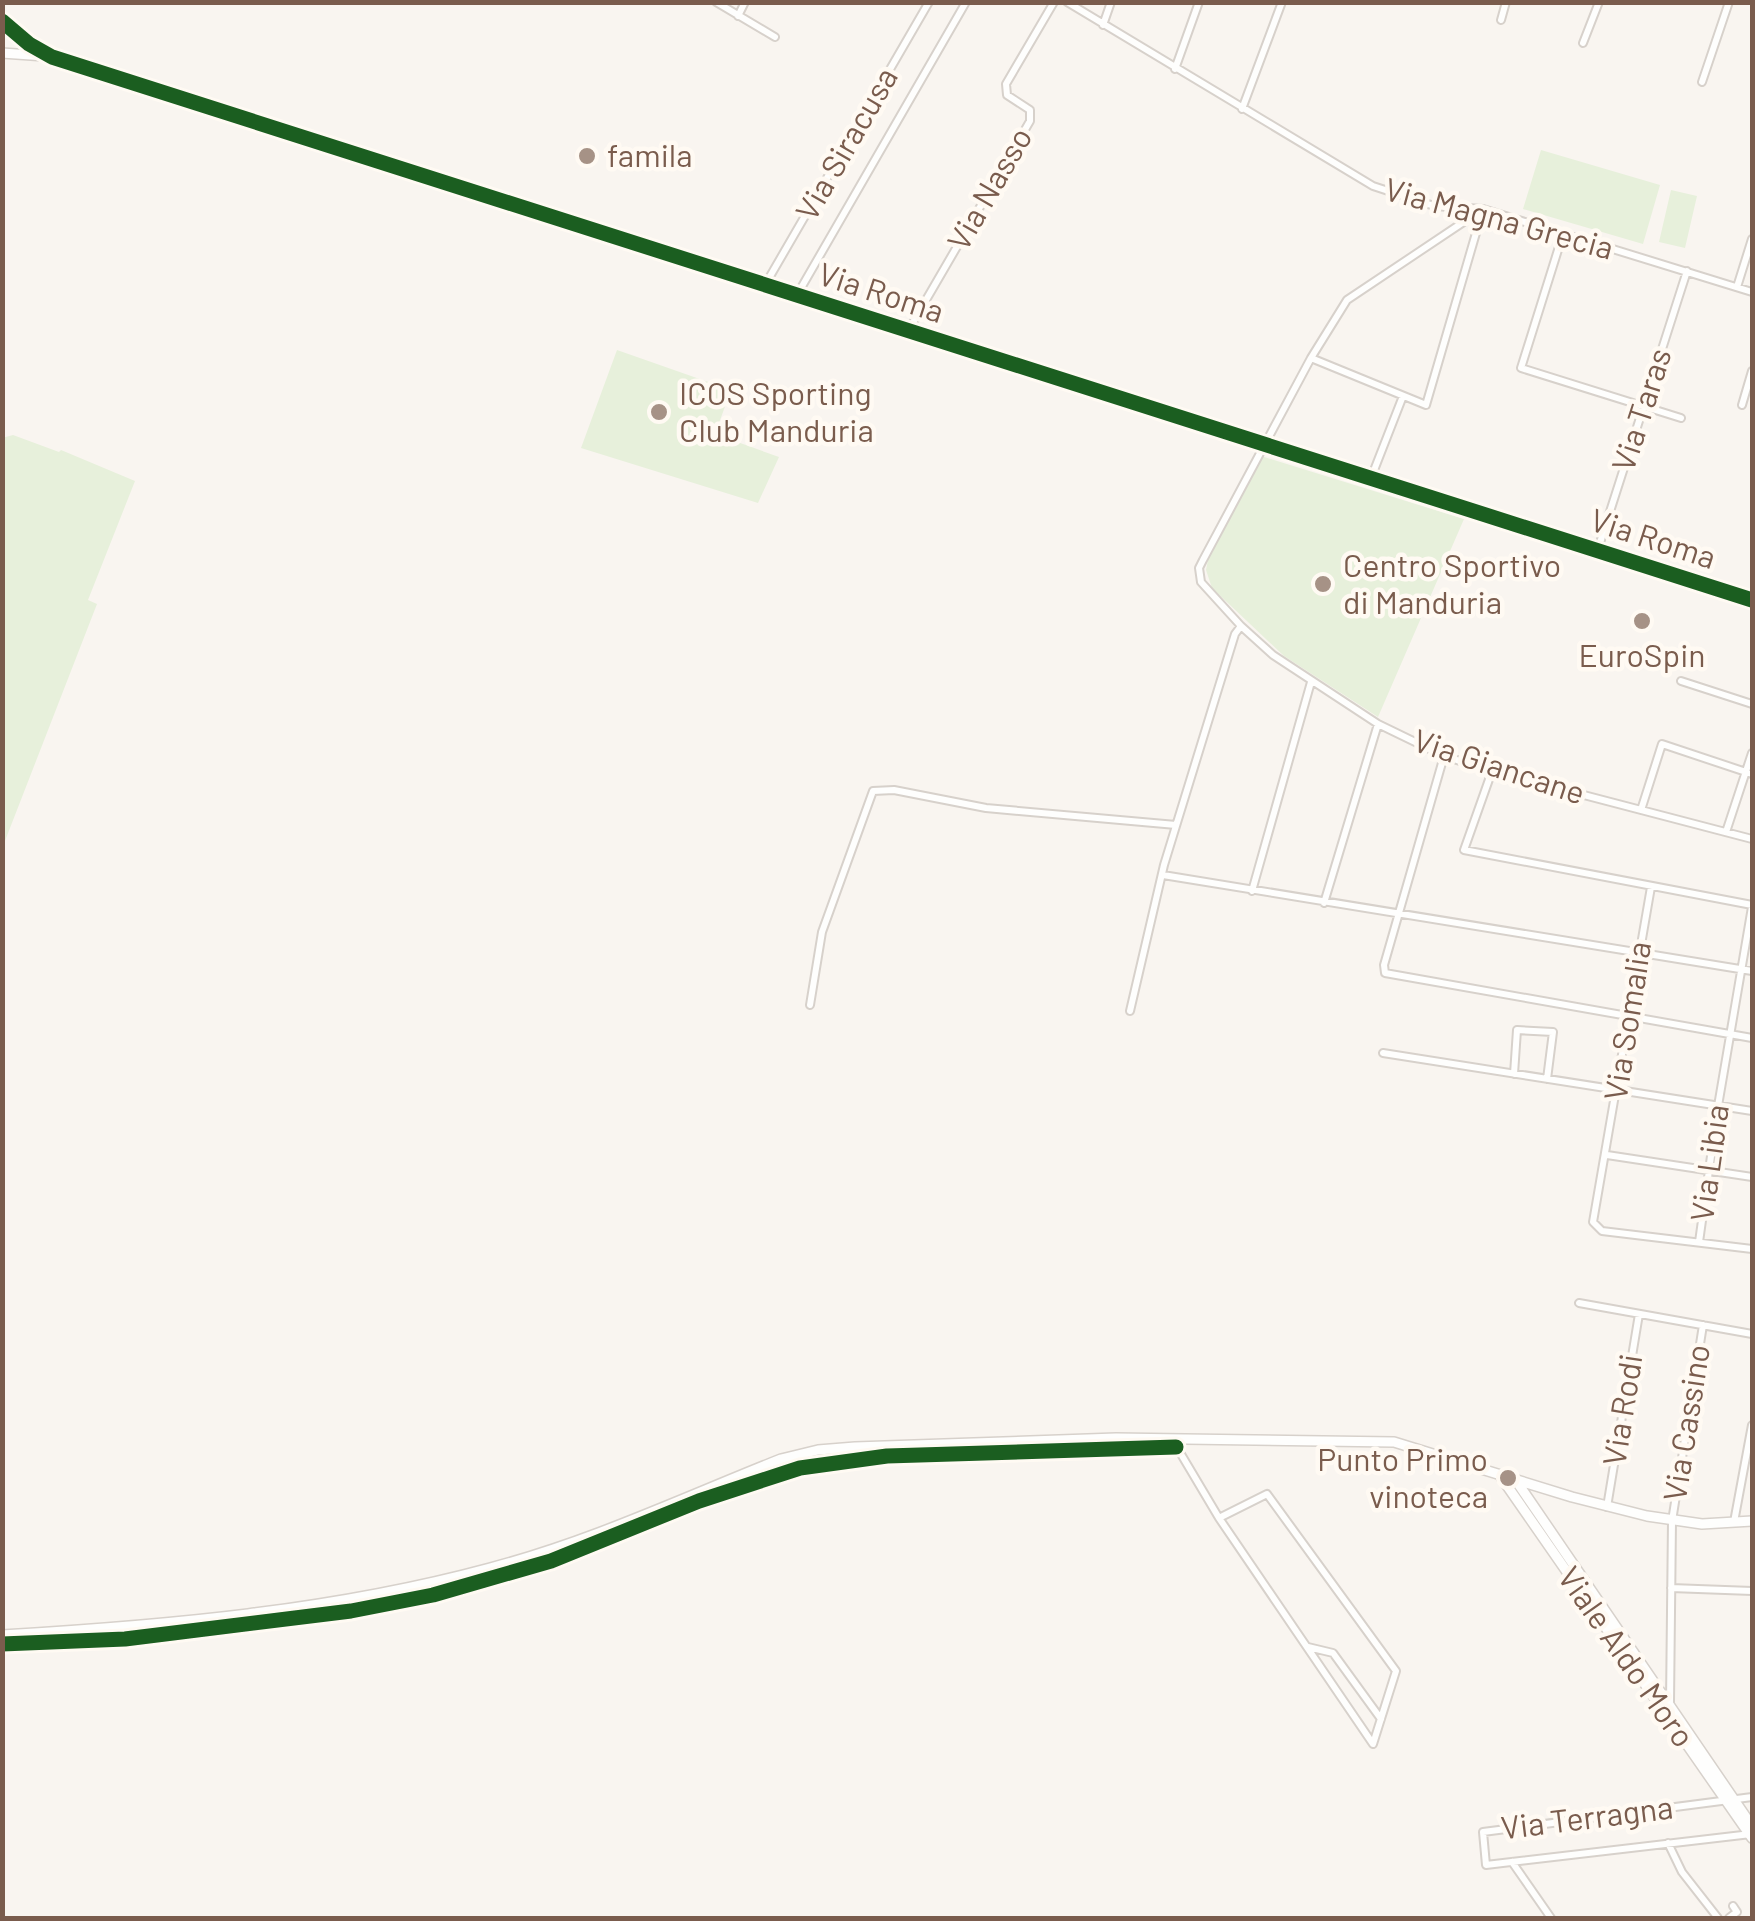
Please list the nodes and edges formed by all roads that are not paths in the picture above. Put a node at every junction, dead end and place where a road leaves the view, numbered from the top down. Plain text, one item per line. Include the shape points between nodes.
1 (716, 2) edge
2 (746, 2) edge
3 (929, 2) edge
4 (966, 2) edge
5 (1054, 2) edge
6 (1067, 2) edge
7 (1111, 2) edge
8 (1199, 2) edge
9 (1282, 2) edge
10 (1506, 2) edge
11 (1599, 2) edge
12 (1728, 2) edge
13 (738, 16) junction
14 (1501, 20) dead end
15 (2, 21) edge
16 (1103, 25) junction
17 (776, 37) dead end
18 (1583, 43) dead end
19 (2, 53) edge
20 (52, 57) junction
21 (1175, 69) junction
22 (1702, 82) dead end
23 (1242, 109) junction
24 (1484, 208) junction
25 (1564, 233) junction
26 (1752, 239) edge
27 (1687, 271) junction
28 (766, 285) junction
29 (1737, 286) junction
30 (1752, 292) edge
31 (797, 295) junction
32 (908, 330) junction
33 (1312, 358) junction
34 (1752, 371) edge
35 (1403, 396) junction
36 (1742, 405) dead end
37 (1643, 408) junction
38 (1681, 418) dead end
39 (1263, 446) junction
40 (1371, 478) junction
41 (1598, 550) junction
42 (1752, 600) edge
43 (1242, 626) junction
44 (1680, 681) dead end
45 (1311, 682) junction
46 (1752, 704) edge
47 (1378, 724) junction
48 (1752, 752) edge
49 (1444, 756) junction
50 (1492, 771) junction
51 (1750, 773) edge
52 (1642, 810) junction
53 (1176, 825) junction
54 (1726, 832) junction
55 (1752, 839) edge
56 (1163, 876) junction
57 (1651, 887) junction
58 (1252, 890) junction
59 (1324, 903) junction
60 (1752, 906) edge
61 (1401, 913) junction
62 (1639, 952) junction
63 (1740, 969) junction
64 (1752, 971) edge
65 (810, 1005) dead end
66 (1130, 1011) dead end
67 (1629, 1016) junction
68 (1730, 1034) junction
69 (1752, 1038) edge
70 (1383, 1053) dead end
71 (1514, 1074) junction
72 (1547, 1080) junction
73 (1617, 1091) junction
74 (1718, 1106) junction
75 (1752, 1112) edge
76 (1607, 1154) junction
77 (1710, 1171) junction
78 (1752, 1178) edge
79 (1699, 1242) junction
80 (1752, 1249) edge
81 (1579, 1303) dead end
82 (1639, 1314) junction
83 (1703, 1326) junction
84 (1752, 1334) edge
85 (1752, 1424) edge
86 (1172, 1439) junction
87 (1500, 1475) junction
88 (1516, 1480) junction
89 (1607, 1507) junction
90 (1220, 1518) junction
91 (1672, 1521) junction
92 (1752, 1521) edge
93 (1734, 1523) junction
94 (1671, 1588) junction
95 (1752, 1591) edge
96 (2, 1635) edge
97 (1307, 1647) junction
98 (1670, 1705) junction
99 (1381, 1719) junction
100 (1752, 1797) edge
101 (1730, 1799) junction
102 (1752, 1833) edge
103 (1668, 1844) junction
104 (1512, 1862) junction
105 (1733, 1906) dead end
106 (1551, 1918) edge
107 (1718, 1918) edge
108 (1729, 1918) edge

1 - 13 street
2 - 13 street
3 - 28 street, Via Siracusa
4 - 31 street
5 - 32 street, Via Nasso via 1006,84 1008,95 1030,110 1030,121
6 - 16 street, Via Magna Grecia
7 - 16 street
8 - 21 street
9 - 23 street
10 - 14 street
11 - 18 street
12 - 22 street
13 - 17 street
15 - 20 street, Via Roma
16 - 21 street, Via Magna Grecia
19 - 20 street, Via Roma
20 - 28 street, Via Roma
21 - 23 street, Via Magna Grecia
23 - 24 street, Via Magna Grecia via 1373,186 1434,206
24 - 25 street, Via Magna Grecia
24 - 33 street, Via Giancane via 1346,300
24 - 35 street via 1426,405
25 - 27 street, Via Magna Grecia
25 - 37 street via 1520,368
26 - 29 street
27 - 29 street, Via Magna Grecia
27 - 37 street, Via Taras
28 - 31 street, Via Roma
29 - 30 street, Via Magna Grecia
31 - 32 street, Via Roma
32 - 39 street, Via Roma
33 - 35 street
33 - 39 street, Via Giancane
34 - 36 street
35 - 40 street
37 - 38 street
37 - 41 street, Via Taras
39 - 40 street, Via Roma
39 - 43 street, Via Giancane via 1199,568 1200,582
40 - 41 street, Via Roma
41 - 42 street, Via Roma
43 - 45 street, Via Giancane
43 - 53 street
44 - 46 street
45 - 47 street, Via Giancane
45 - 58 street
47 - 49 street, Via Giancane
47 - 59 street
48 - 51 street
49 - 50 street, Via Giancane
49 - 61 street
50 - 52 street, Via Giancane
50 - 57 street via 1464,850
51 - 52 street via 1662,744
51 - 54 street
52 - 54 street, Via Giancane
53 - 56 street
53 - 65 street via 873,790 822,932
54 - 55 street, Via Giancane
56 - 58 street
56 - 66 street
57 - 60 street
57 - 62 street, Via Somalia
58 - 59 street
59 - 61 street
60 - 63 street, Via Libia
61 - 62 street
61 - 67 street via 1384,966 1388,976
62 - 63 street
62 - 67 street, Via Somalia
63 - 64 street
63 - 68 street, Via Libia
67 - 68 street
67 - 73 street, Via Somalia
68 - 69 street
68 - 74 street, Via Libia
70 - 71 street
71 - 72 street
71 - 72 street via 1517,1030 1552,1032
72 - 73 street
73 - 74 street
73 - 76 street, Via Somalia
74 - 75 street
74 - 77 street, Via Libia
76 - 77 street
76 - 79 street, Via Somalia via 1592,1213 1597,1227
77 - 78 street
77 - 79 street, Via Libia
79 - 80 street
81 - 82 street
82 - 83 street
82 - 89 street, Via Rodi
83 - 84 street
83 - 91 street, Via Cassino
85 - 93 street
86 - 87 street via 1394,1442
86 - 90 street
86 - 96 street via 818,1450 489,1569 361,1597 162,1625
87 - 88 street
87 - 101 street, Viale Aldo Moro
88 - 89 street
88 - 98 street, Viale Aldo Moro
89 - 91 street
90 - 97 street
90 - 99 street via 1267,1494 1396,1671
91 - 93 street
91 - 94 street, Via Cassino
92 - 93 street
94 - 95 street
94 - 98 street, Via Cassino
97 - 99 street via 1333,1653
97 - 99 street via 1373,1744
98 - 101 street, Viale Aldo Moro
100 - 101 street, Via Terragna
101 - 102 street, Viale Aldo Moro
101 - 104 street, Via Terragna via 1483,1832 1486,1865
102 - 103 street, Via Terragna
103 - 104 street, Via Terragna
103 - 107 street
104 - 106 street
105 - 108 street via 1737,1912

